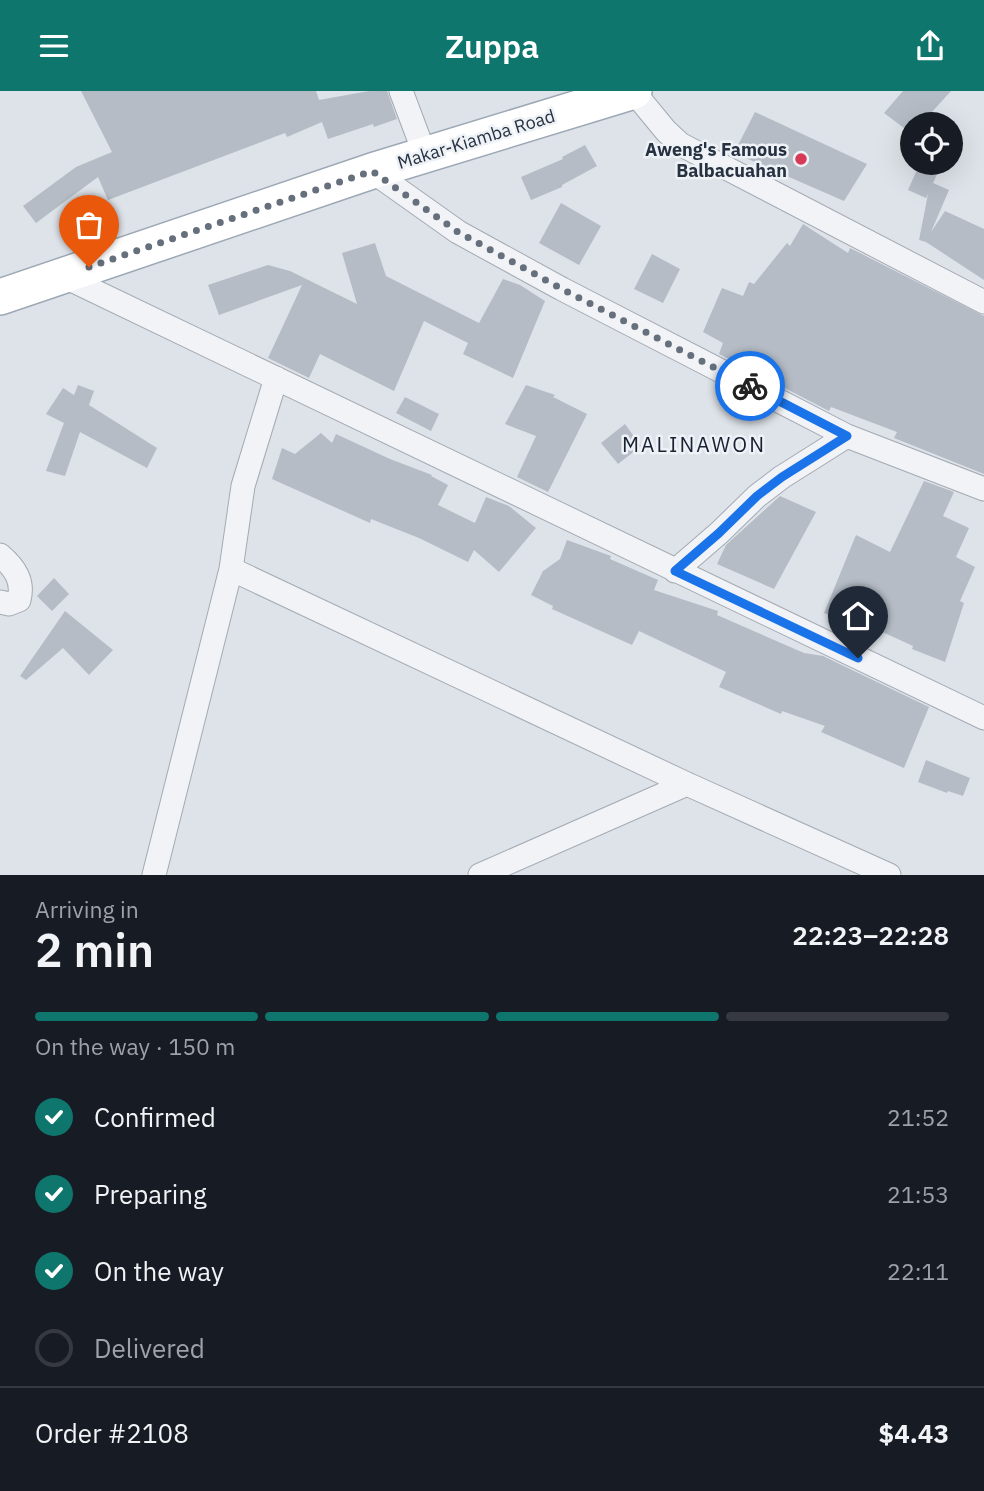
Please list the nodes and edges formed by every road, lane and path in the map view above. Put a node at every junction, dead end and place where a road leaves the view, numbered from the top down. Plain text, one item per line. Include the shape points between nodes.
1 (401, 91) edge
2 (634, 91) edge
3 (585, 98) edge
4 (425, 155) junction
5 (372, 171) junction
6 (63, 276) junction
7 (0, 297) edge
8 (984, 302) edge
9 (276, 378) junction
10 (847, 436) junction
11 (984, 489) edge
12 (0, 555) edge
13 (231, 569) junction
14 (675, 571) junction
15 (0, 601) edge
16 (984, 719) edge
17 (687, 784) junction
18 (154, 875) edge
19 (480, 875) edge
20 (889, 875) edge

1 - 4 street
2 - 3 main road, Makar-Kiamba Road
2 - 8 street via 680,144
3 - 4 main road, Makar-Kiamba Road
4 - 5 main road, Makar-Kiamba Road
5 - 6 main road, Makar-Kiamba Road
5 - 10 street via 458,232
6 - 7 main road, Makar-Kiamba Road
6 - 9 street
9 - 13 street via 243,487
9 - 14 street
10 - 11 street
10 - 14 street via 773,483
12 - 15 street via 20,579 21,590 19,600
13 - 17 street
13 - 18 street
14 - 16 street
17 - 19 street
17 - 20 street

